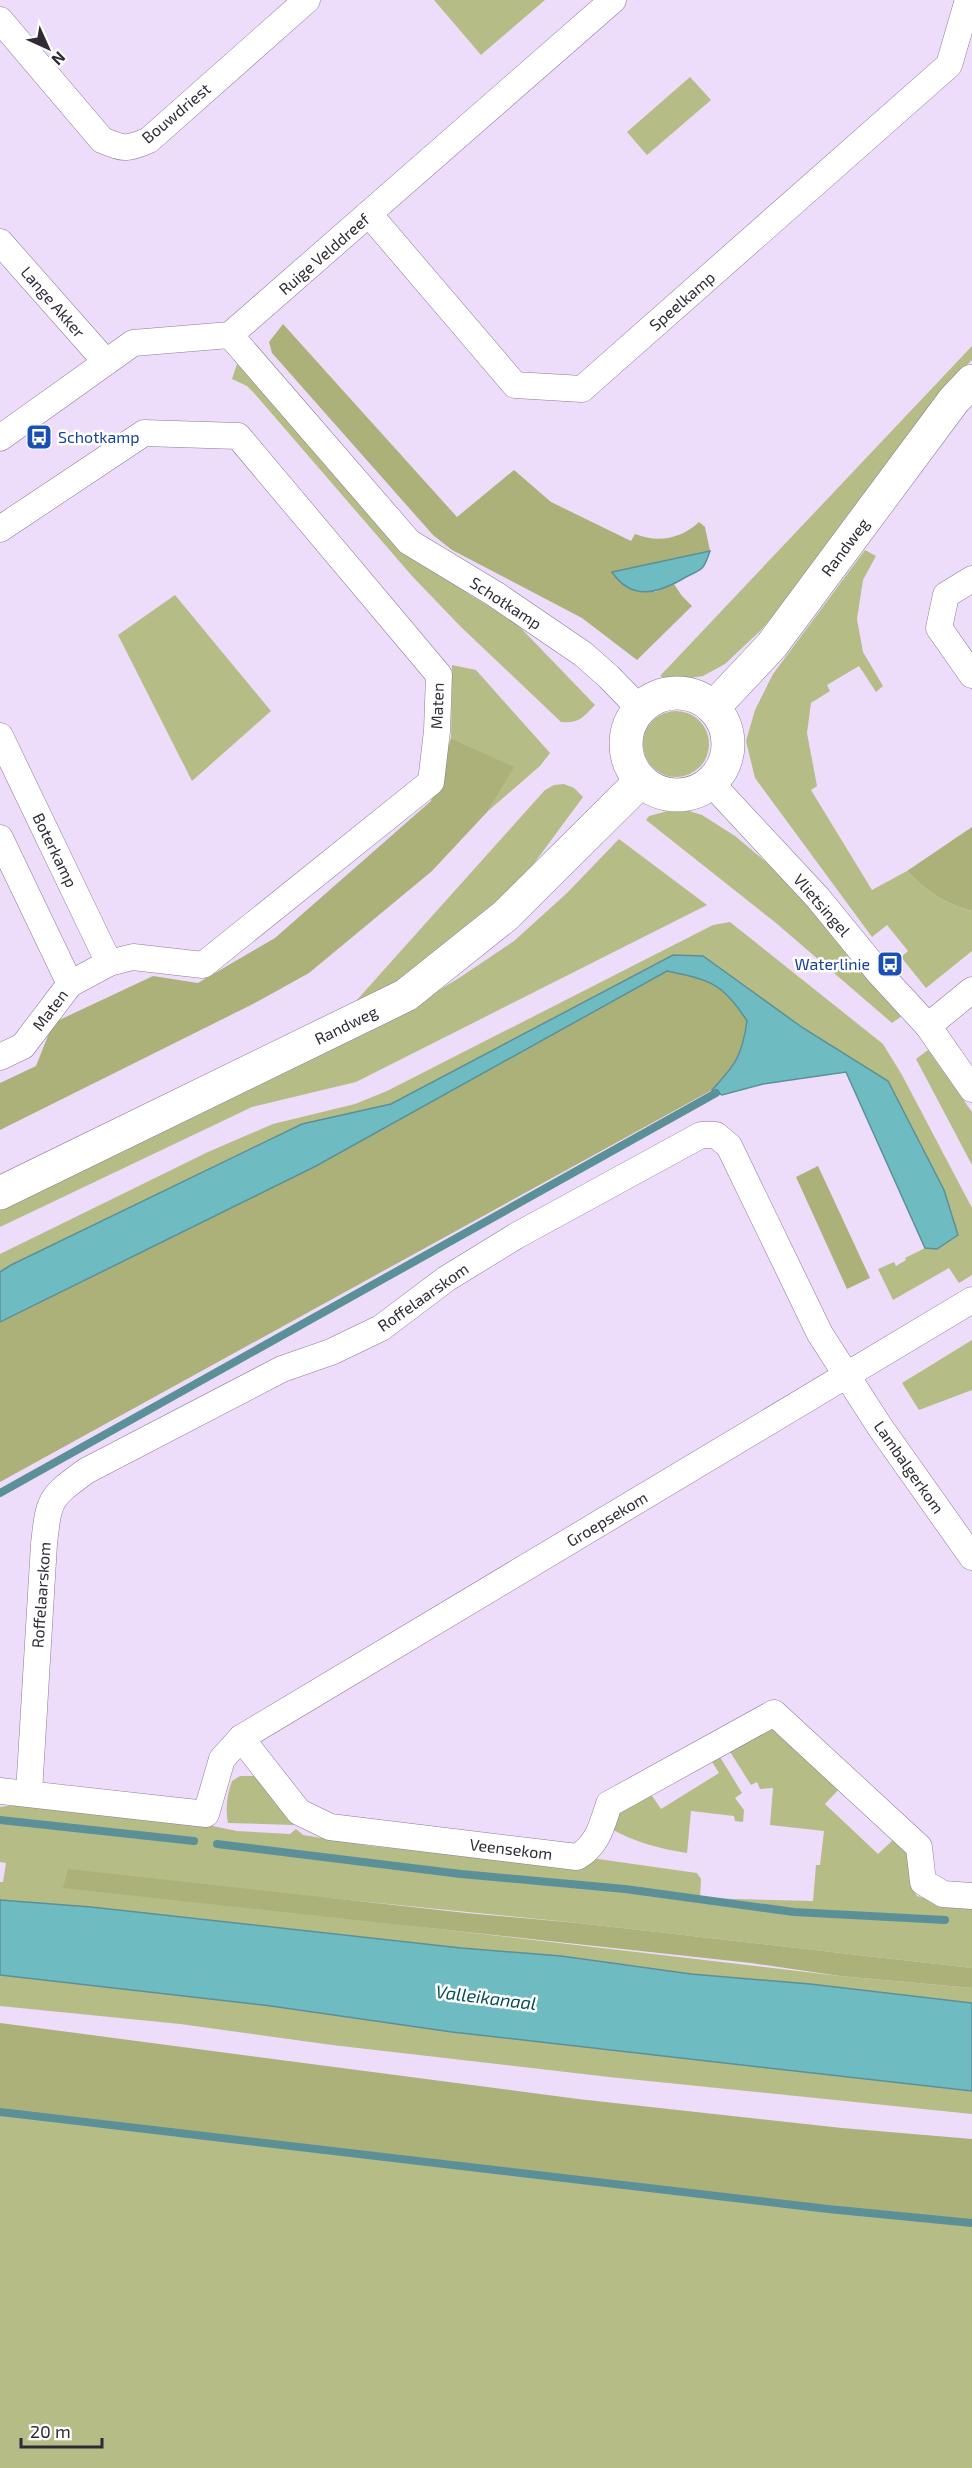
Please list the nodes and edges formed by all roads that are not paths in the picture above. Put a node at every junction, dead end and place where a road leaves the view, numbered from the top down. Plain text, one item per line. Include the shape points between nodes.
1 (307, 0) edge
2 (613, 0) edge
3 (968, 0) edge
4 (0, 20) edge
5 (369, 214) junction
6 (0, 242) edge
7 (230, 335) junction
8 (106, 362) junction
9 (972, 381) edge
10 (0, 438) edge
11 (0, 529) edge
12 (972, 579) edge
13 (972, 675) edge
14 (713, 708) junction
15 (640, 709) junction
16 (0, 736) edge
17 (641, 781) junction
18 (711, 783) junction
19 (0, 838) edge
20 (109, 963) junction
21 (70, 984) junction
22 (972, 990) edge
23 (928, 1026) junction
24 (0, 1057) edge
25 (972, 1089) edge
26 (0, 1193) edge
27 (972, 1300) edge
28 (847, 1375) junction
29 (972, 1557) edge
30 (241, 1738) junction
31 (0, 1791) edge
32 (29, 1793) junction
33 (972, 1896) edge

1 - 4 street, Bouwdriest via 149,140 131,148 102,140
2 - 5 street, Ruige Velddreef
3 - 5 street, Speelkamp via 949,65 582,389 515,385
5 - 7 street, Ruige Velddreef
6 - 8 street, Lange Akker
7 - 8 street via 133,343
7 - 15 street, Schotkamp via 409,542 583,654
8 - 10 street
9 - 14 main road, Randweg via 772,645
11 - 20 street, Maten via 144,433 238,436 438,675 431,782 203,965 133,957
12 - 13 street via 946,595 939,628
14 - 15 main road via 700,699 666,694
14 - 18 main road via 724,726 728,746 723,766
15 - 17 main road via 629,728 626,747 630,765
16 - 20 street, Boterkamp
17 - 18 main road via 657,792 675,796 694,793
17 - 26 main road, Randweg via 505,916 406,995
18 - 23 street, Vlietsingel via 818,898
19 - 21 street
20 - 21 street, Maten
21 - 24 street, Maten via 23,1046
22 - 23 street
23 - 25 street, Vlietsingel
27 - 28 street, Groepsekom
28 - 29 street, Lambalgerkom
28 - 30 street, Groepsekom
28 - 32 street, Roffelaarskom via 820,1334 729,1146 716,1135 701,1135 516,1236 446,1279 381,1328 331,1352 282,1369 86,1471 59,1491 48,1509 44,1544
30 - 32 street via 222,1759 206,1814
30 - 33 street, Veensekom via 299,1812 330,1827 577,1857 596,1841 609,1804 774,1713 919,1847 923,1882 943,1894
31 - 32 street

